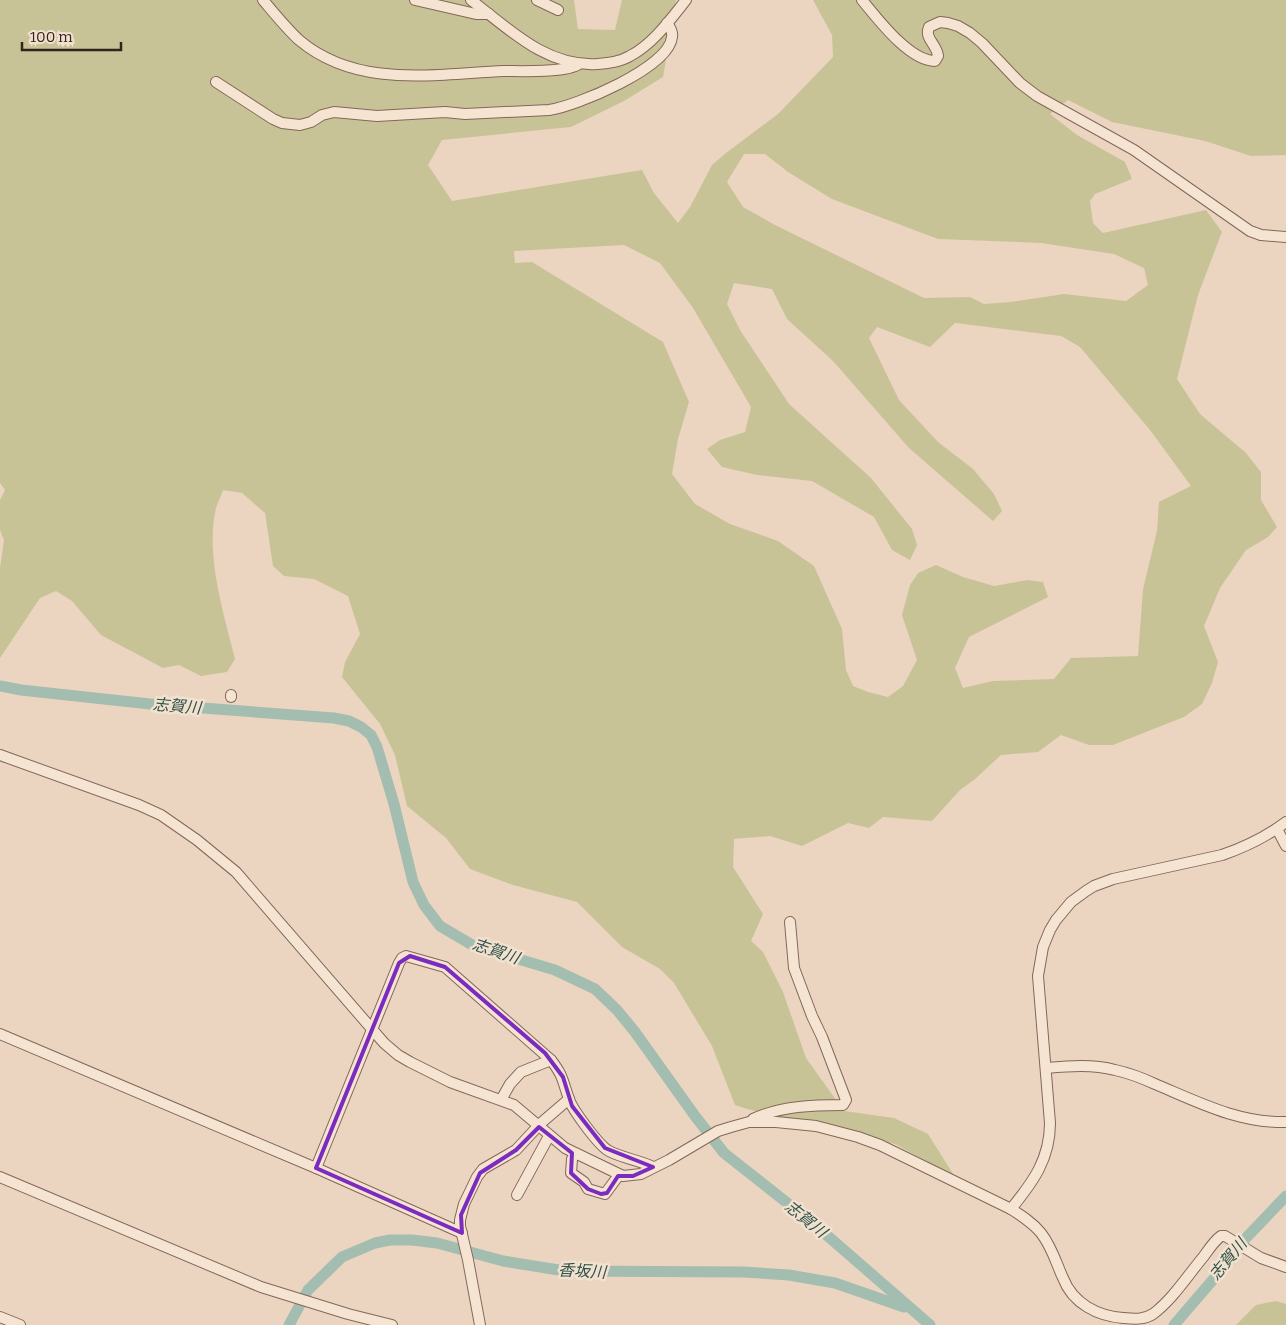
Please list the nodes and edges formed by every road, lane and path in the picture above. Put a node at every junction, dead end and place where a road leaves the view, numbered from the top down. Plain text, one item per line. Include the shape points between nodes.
1 (263, 0) edge
2 (415, 0) edge
3 (471, 0) edge
4 (537, 0) edge
5 (686, 0) edge
6 (862, 0) edge
7 (558, 10) dead end
8 (489, 14) junction
9 (667, 23) junction
10 (579, 64) junction
11 (216, 82) dead end
12 (1286, 236) edge
13 (0, 755) edge
14 (1286, 822) edge
15 (1277, 829) junction
16 (1286, 846) edge
17 (790, 922) dead end
18 (372, 1029) junction
19 (0, 1034) edge
20 (551, 1060) junction
21 (1046, 1068) junction
22 (569, 1099) junction
23 (501, 1100) junction
24 (749, 1122) junction
25 (1286, 1122) edge
26 (539, 1127) junction
27 (548, 1136) junction
28 (575, 1154) junction
29 (653, 1167) junction
30 (316, 1168) junction
31 (619, 1174) junction
32 (0, 1177) edge
33 (517, 1196) dead end
34 (1011, 1210) junction
35 (463, 1234) junction
36 (1286, 1268) edge
37 (0, 1317) edge
38 (20, 1325) edge
39 (392, 1325) edge
40 (480, 1325) edge

1 - 10 street via 298,39 316,52 374,74 406,76 550,70 574,68
2 - 8 street
3 - 8 street
4 - 7 street
5 - 9 street
6 - 12 street via 910,51 930,61 935,61 938,51 928,37 929,27 940,22 958,26 982,43 1020,83 1046,103 1134,150 1250,231
8 - 10 street via 537,50 555,59
9 - 10 street via 630,56 609,63
9 - 11 street via 672,39 661,56 621,83 583,101 549,110 377,116 334,112 311,122 291,125 273,120
13 - 18 street via 139,805 161,815 197,840 236,872
14 - 15 street
15 - 16 street
15 - 21 street via 1222,855 1103,882 1071,902 1050,930 1040,956 1038,986
17 - 24 street via 794,968 846,1100 843,1105 812,1104 779,1110
18 - 20 street via 399,963 406,956 445,967
18 - 23 street via 393,1051 410,1062 450,1082
18 - 30 street
19 - 30 street
20 - 22 street via 563,1077
20 - 23 street via 521,1072
21 - 25 street via 1115,1070 1226,1113 1254,1120
21 - 34 street via 1050,1123 1048,1147 1034,1178
22 - 26 street
22 - 29 street via 605,1148
23 - 26 street via 517,1108
24 - 29 street via 718,1132
24 - 34 street via 816,1126 858,1137
26 - 27 street
26 - 35 street via 516,1150 482,1169 461,1215 459,1223
27 - 28 street
27 - 33 street
28 - 31 street
28 - 31 street via 572,1173 588,1189 605,1194
29 - 31 street via 633,1176
30 - 35 street
32 - 39 street via 261,1287
34 - 36 street via 1042,1234 1063,1281 1079,1301 1098,1313 1115,1317 1144,1318 1154,1313 1223,1236 1268,1262
35 - 40 street
37 - 38 street

